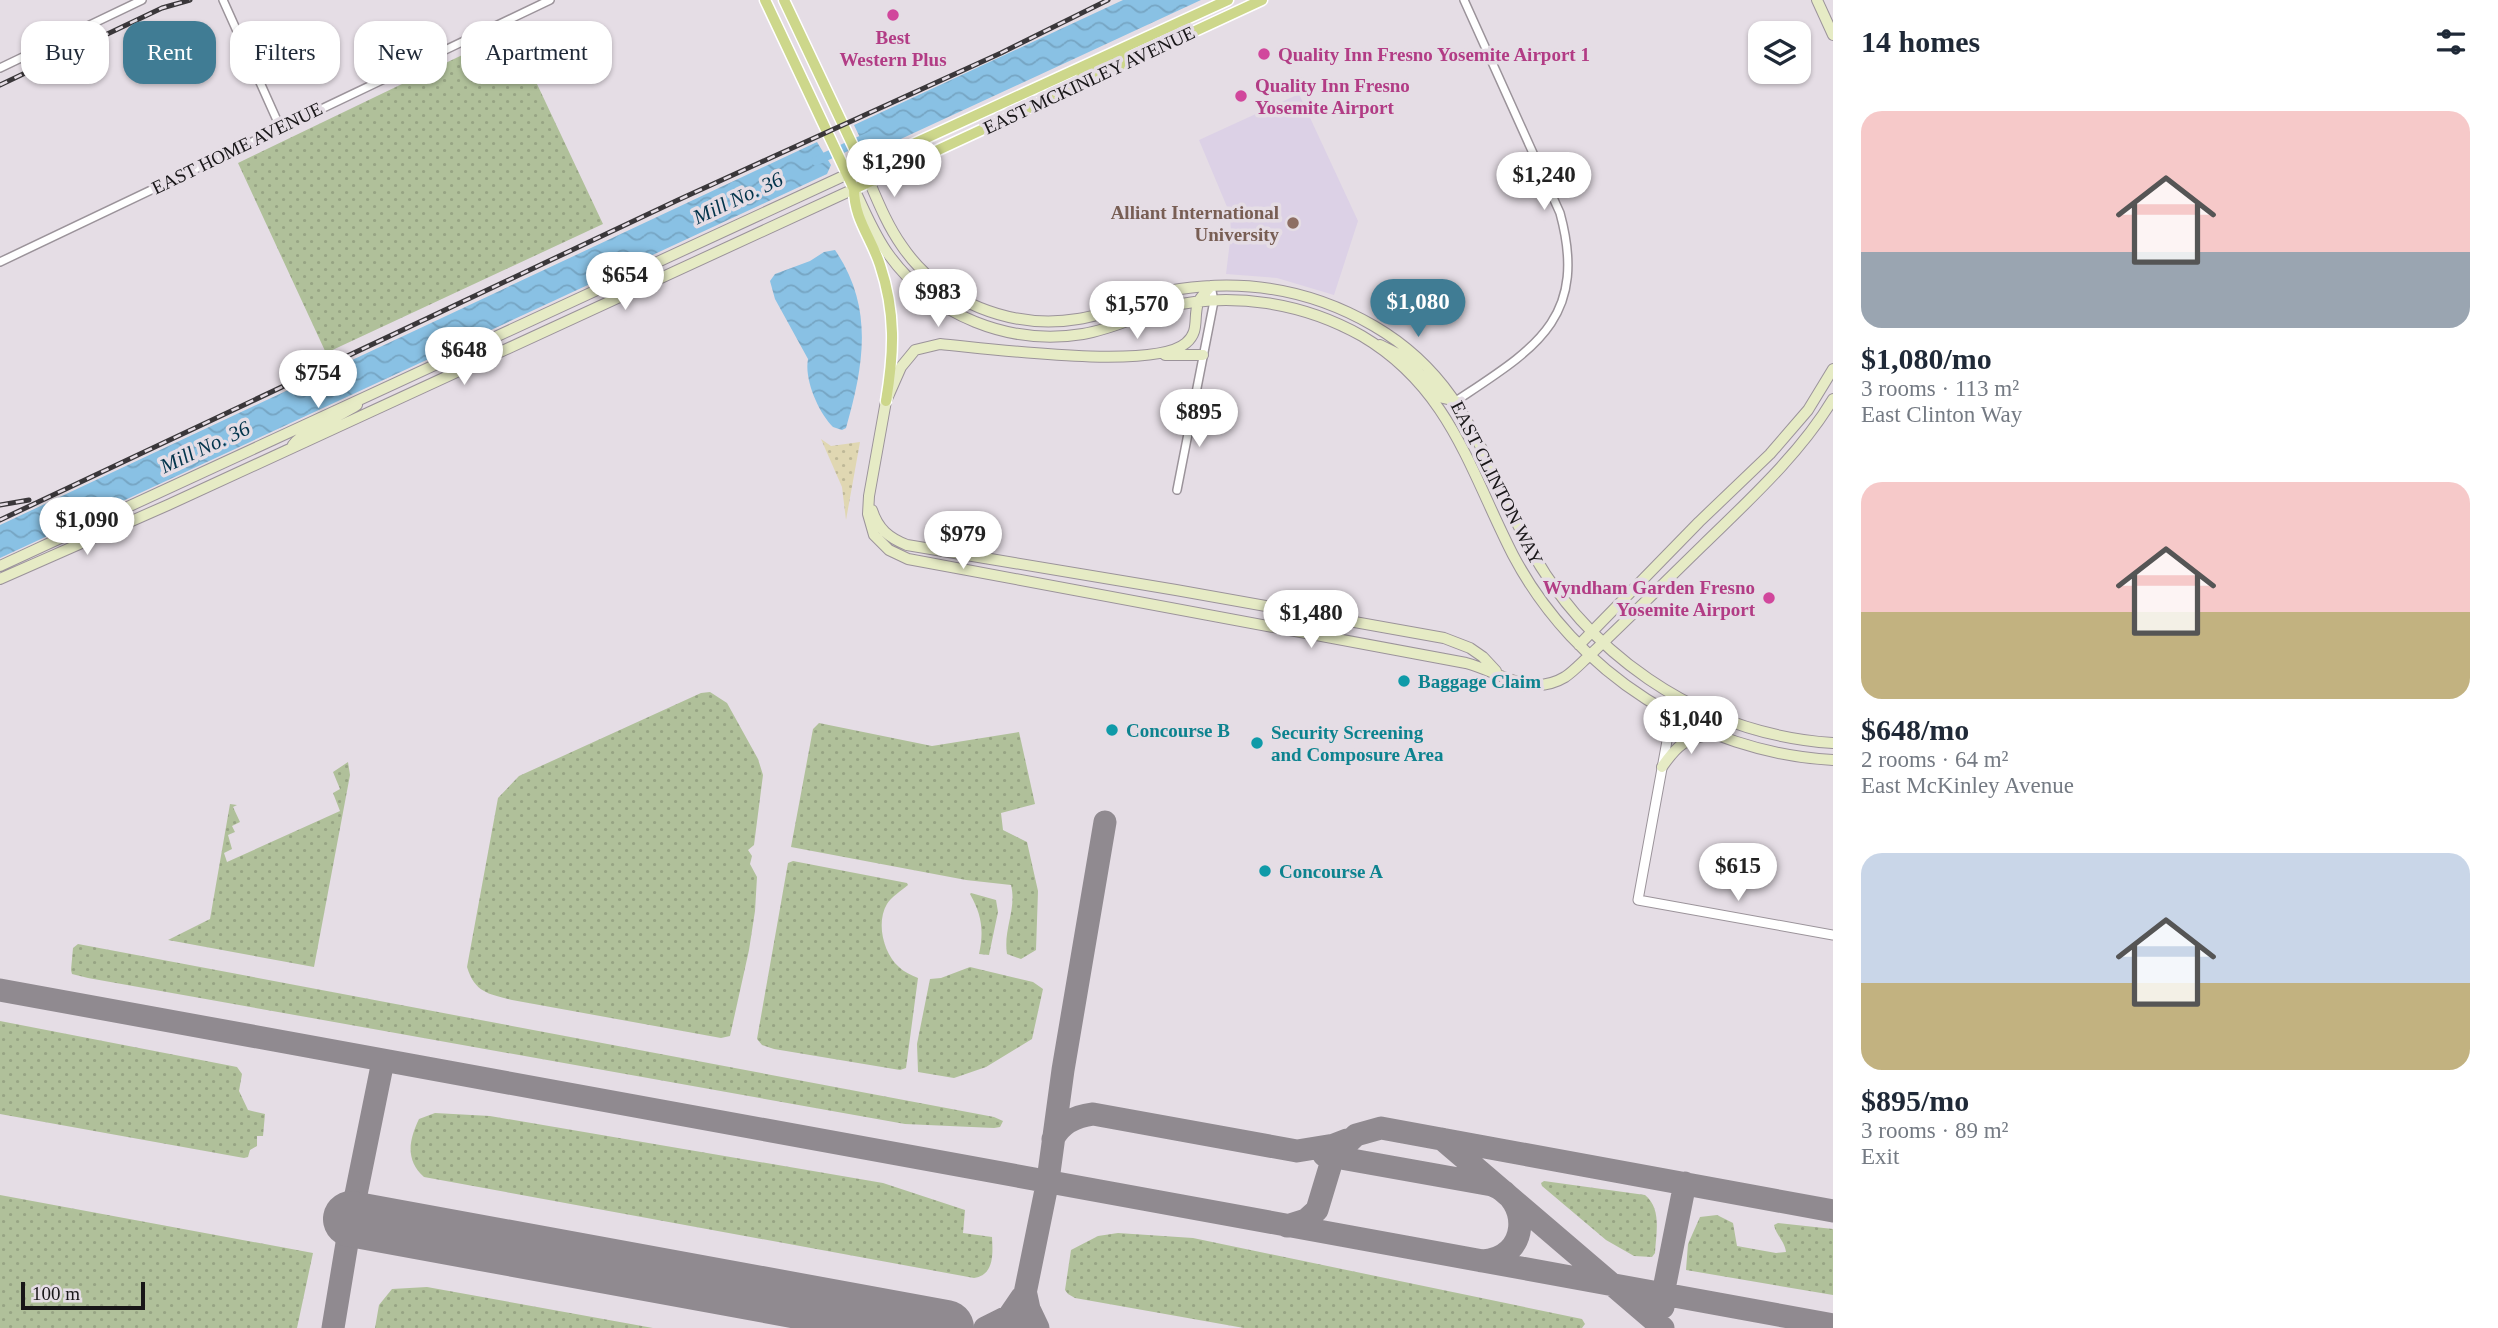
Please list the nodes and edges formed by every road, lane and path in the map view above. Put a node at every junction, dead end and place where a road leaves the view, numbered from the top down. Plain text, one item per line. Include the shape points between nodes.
1 (142, 0) edge
2 (223, 0) edge
3 (550, 0) edge
4 (765, 0) edge
5 (784, 0) edge
6 (1228, 0) edge
7 (1262, 0) edge
8 (1464, 0) edge
9 (1817, 0) edge
10 (1178, 23) junction
11 (1833, 35) edge
12 (0, 68) edge
13 (1074, 87) junction
14 (280, 127) junction
15 (863, 167) junction
16 (847, 174) junction
17 (869, 181) junction
18 (854, 188) junction
19 (0, 262) edge
20 (1211, 286) junction
21 (1214, 301) junction
22 (1198, 302) junction
23 (1370, 341) junction
24 (1203, 355) junction
25 (1142, 356) junction
26 (1833, 369) edge
27 (377, 391) junction
28 (1833, 398) edge
29 (886, 401) junction
30 (1456, 401) junction
31 (273, 439) junction
32 (292, 448) junction
33 (1767, 457) junction
34 (1778, 468) junction
35 (1177, 490) dead end
36 (869, 496) junction
37 (168, 505) junction
38 (99, 519) junction
39 (105, 532) junction
40 (0, 566) edge
41 (0, 579) edge
42 (1133, 583) junction
43 (1130, 600) junction
44 (1591, 632) junction
45 (1602, 643) junction
46 (1579, 645) junction
47 (1590, 655) junction
48 (1500, 675) junction
49 (1675, 696) junction
50 (1672, 714) junction
51 (1713, 734) junction
52 (1833, 743) edge
53 (1833, 760) edge
54 (1662, 767) junction
55 (1833, 935) edge

1 - 12 street
2 - 14 street
3 - 14 street, EAST HOME AVENUE
4 - 16 main road
5 - 15 main road
6 - 10 main road, EAST MCKINLEY AVENUE
7 - 13 main road, EAST MCKINLEY AVENUE
8 - 30 street via 1560,213 1569,267 1561,302 1535,344
9 - 11 main road
10 - 13 main road via 1144,47 1085,74
10 - 15 main road, EAST MCKINLEY AVENUE
13 - 17 main road, EAST MCKINLEY AVENUE
14 - 19 street, EAST HOME AVENUE
15 - 16 main road, EAST MCKINLEY AVENUE
15 - 17 main road, EAST CLINTON WAY
16 - 18 main road
16 - 27 main road, EAST MCKINLEY AVENUE
17 - 18 main road, EAST MCKINLEY AVENUE
17 - 20 main road, EAST CLINTON WAY via 897,238 917,265 955,296 998,314 1046,321 1077,319 1162,293
18 - 22 main road, EAST CLINTON WAY via 899,268 937,302 981,325 1030,336 1066,336
18 - 29 main road via 854,207 881,267 891,313 893,345
18 - 32 main road, EAST MCKINLEY AVENUE
20 - 21 street
20 - 22 main road
20 - 30 main road, EAST CLINTON WAY via 1274,288 1352,314 1414,355
21 - 22 main road, EAST CLINTON WAY
21 - 23 main road, EAST CLINTON WAY via 1259,302 1299,310
21 - 24 street
22 - 25 main road via 1196,326 1188,342 1172,351
23 - 30 main road via 1392,349 1440,396
23 - 46 main road, EAST CLINTON WAY via 1411,374 1443,412 1521,568
24 - 25 main road
24 - 35 street
25 - 29 main road via 930,345 905,360
26 - 33 main road via 1808,410
27 - 31 main road, EAST MCKINLEY AVENUE
27 - 32 main road via 299,437
28 - 34 main road
29 - 36 main road
30 - 44 main road, EAST CLINTON WAY via 1537,562
31 - 37 main road via 274,447 268,452 213,477
31 - 38 main road, EAST MCKINLEY AVENUE
32 - 37 main road, EAST MCKINLEY AVENUE
33 - 34 street
33 - 44 main road
34 - 45 main road
36 - 42 main road via 878,526 907,545
36 - 43 main road via 874,535 889,550 908,559
37 - 39 main road, EAST MCKINLEY AVENUE
38 - 39 main road
38 - 40 main road, EAST MCKINLEY AVENUE
39 - 41 main road, EAST MCKINLEY AVENUE
42 - 43 main road
42 - 48 main road via 1444,638 1470,648
43 - 48 main road via 1466,663
44 - 45 main road, EAST CLINTON WAY
44 - 46 main road
45 - 47 main road
45 - 49 main road, EAST CLINTON WAY
46 - 47 main road, EAST CLINTON WAY
47 - 48 main road via 1567,676 1551,683 1534,686
47 - 50 main road, EAST CLINTON WAY via 1623,684
49 - 50 street
49 - 52 main road, EAST CLINTON WAY via 1761,731
50 - 51 main road, EAST CLINTON WAY
50 - 54 street
51 - 53 main road, EAST CLINTON WAY via 1771,752
51 - 54 main road via 1686,741
54 - 55 street via 1638,900

